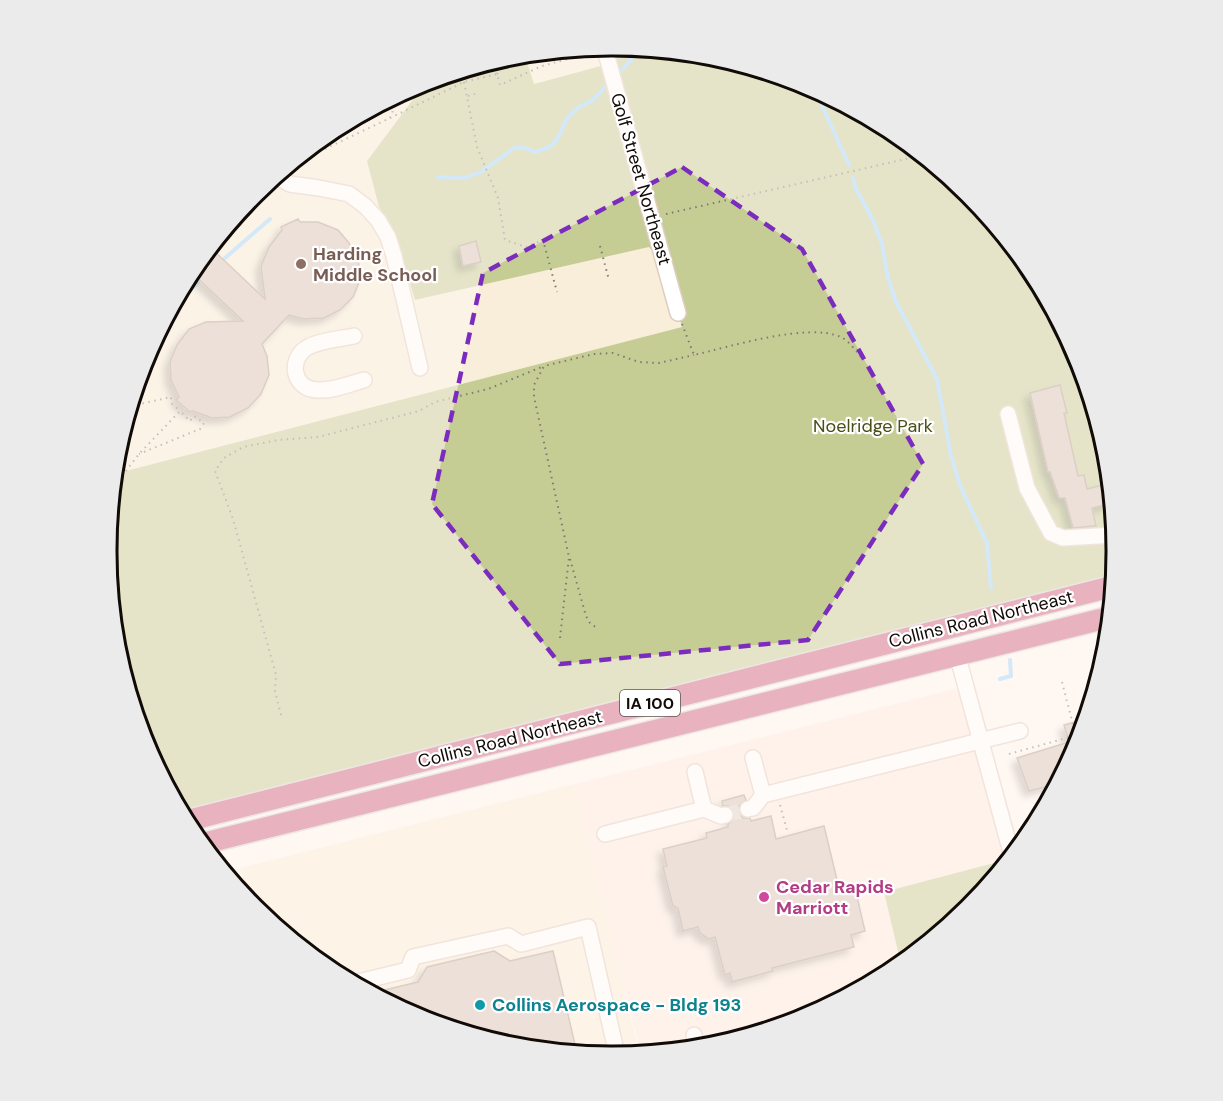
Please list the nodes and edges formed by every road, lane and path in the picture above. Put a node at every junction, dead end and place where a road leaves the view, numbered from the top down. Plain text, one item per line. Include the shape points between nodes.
1 (607, 56) edge
2 (570, 58) edge
3 (501, 68) edge
4 (497, 74) junction
5 (464, 82) junction
6 (475, 94) dead end
7 (468, 96) junction
8 (395, 106) edge
9 (390, 118) junction
10 (319, 152) edge
11 (912, 157) edge
12 (283, 180) edge
13 (652, 217) junction
14 (600, 246) dead end
15 (609, 280) dead end
16 (557, 292) dead end
17 (678, 313) joint
18 (354, 336) dead end
19 (694, 356) junction
20 (861, 357) dead end
21 (544, 366) junction
22 (420, 368) dead end
23 (364, 380) dead end
24 (139, 404) edge
25 (180, 411) junction
26 (1008, 414) dead end
27 (139, 454) junction
28 (123, 475) edge
29 (1106, 536) edge
30 (569, 557) junction
31 (1104, 588) edge
32 (1103, 599) edge
33 (1102, 618) edge
34 (597, 628) dead end
35 (560, 638) dead end
36 (957, 654) junction
37 (1062, 682) dead end
38 (281, 715) dead end
39 (1074, 727) edge
40 (1020, 731) dead end
41 (1070, 738) edge
42 (981, 741) junction
43 (1009, 754) dead end
44 (753, 758) dead end
45 (695, 772) dead end
46 (770, 793) junction
47 (704, 809) junction
48 (748, 809) tunnel mouth
49 (725, 815) tunnel mouth
50 (196, 819) edge
51 (605, 834) dead end
52 (788, 834) dead end
53 (211, 841) edge
54 (1009, 845) edge
55 (366, 980) edge
56 (615, 1046) edge

1 - 13 street, Golf Street Northeast
2 - 4 path via 530,70 501,85
3 - 4 path
4 - 5 path
5 - 7 path
5 - 9 path
6 - 7 path
7 - 16 path via 477,147 501,211 505,240 526,247 543,240
8 - 9 path
9 - 10 path
11 - 13 path
12 - 22 street via 349,194 378,220 394,256
13 - 17 street, Golf Street Northeast
14 - 15 path
17 - 19 path
18 - 23 street via 307,348 300,354 294,371 299,382 316,391
19 - 20 path via 780,336 816,332 842,337
19 - 21 path via 658,363 639,362 613,353 594,354
21 - 30 path via 534,385 534,397
21 - 38 path via 488,389 435,402 419,411 318,437 243,447 224,458 215,471 233,519 276,675
24 - 25 path via 171,397 171,403
25 - 27 path
25 - 27 path via 189,421 194,416 204,423 201,429
26 - 29 street via 1027,488 1051,533 1063,538
27 - 28 path
30 - 34 path via 586,616
30 - 35 path
31 - 50 highway, Collins Road Northeast / IA 100
32 - 36 highway, Collins Road Northeast via 965,636
33 - 36 highway, Collins Road Northeast / IA 100
36 - 42 street
36 - 53 highway, Collins Road Northeast / IA 100
37 - 39 path
40 - 42 street
41 - 43 path
42 - 46 street
42 - 54 street
44 - 46 street
45 - 47 street
46 - 48 street
46 - 52 path
47 - 49 street
47 - 51 street
55 - 56 street via 408,970 413,957 508,936 521,944 588,927

